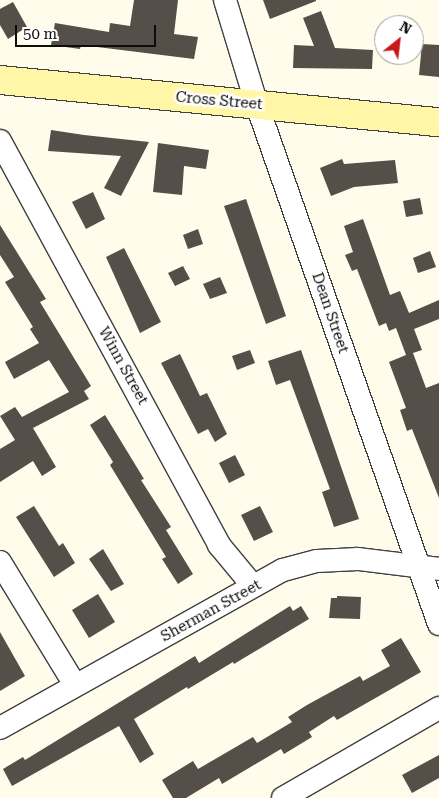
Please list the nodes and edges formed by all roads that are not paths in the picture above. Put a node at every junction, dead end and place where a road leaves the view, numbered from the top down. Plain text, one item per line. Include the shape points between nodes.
1 (225, 0) edge
2 (0, 80) edge
3 (257, 105) junction
4 (439, 122) edge
5 (0, 141) edge
6 (0, 562) edge
7 (429, 567) edge
8 (253, 586) junction
9 (439, 624) edge
10 (75, 685) junction
11 (439, 708) edge
12 (0, 728) edge
13 (283, 798) edge

1 - 3 street, Dean Street
2 - 3 street, Cross Street
3 - 4 street, Cross Street
3 - 7 street, Dean Street
5 - 8 street, Winn Street via 219,545
6 - 10 street
7 - 8 street, Sherman Street via 358,559 317,561 283,570
7 - 9 street, Dean Street
8 - 10 street, Sherman Street
10 - 12 street, Sherman Street
11 - 13 street

